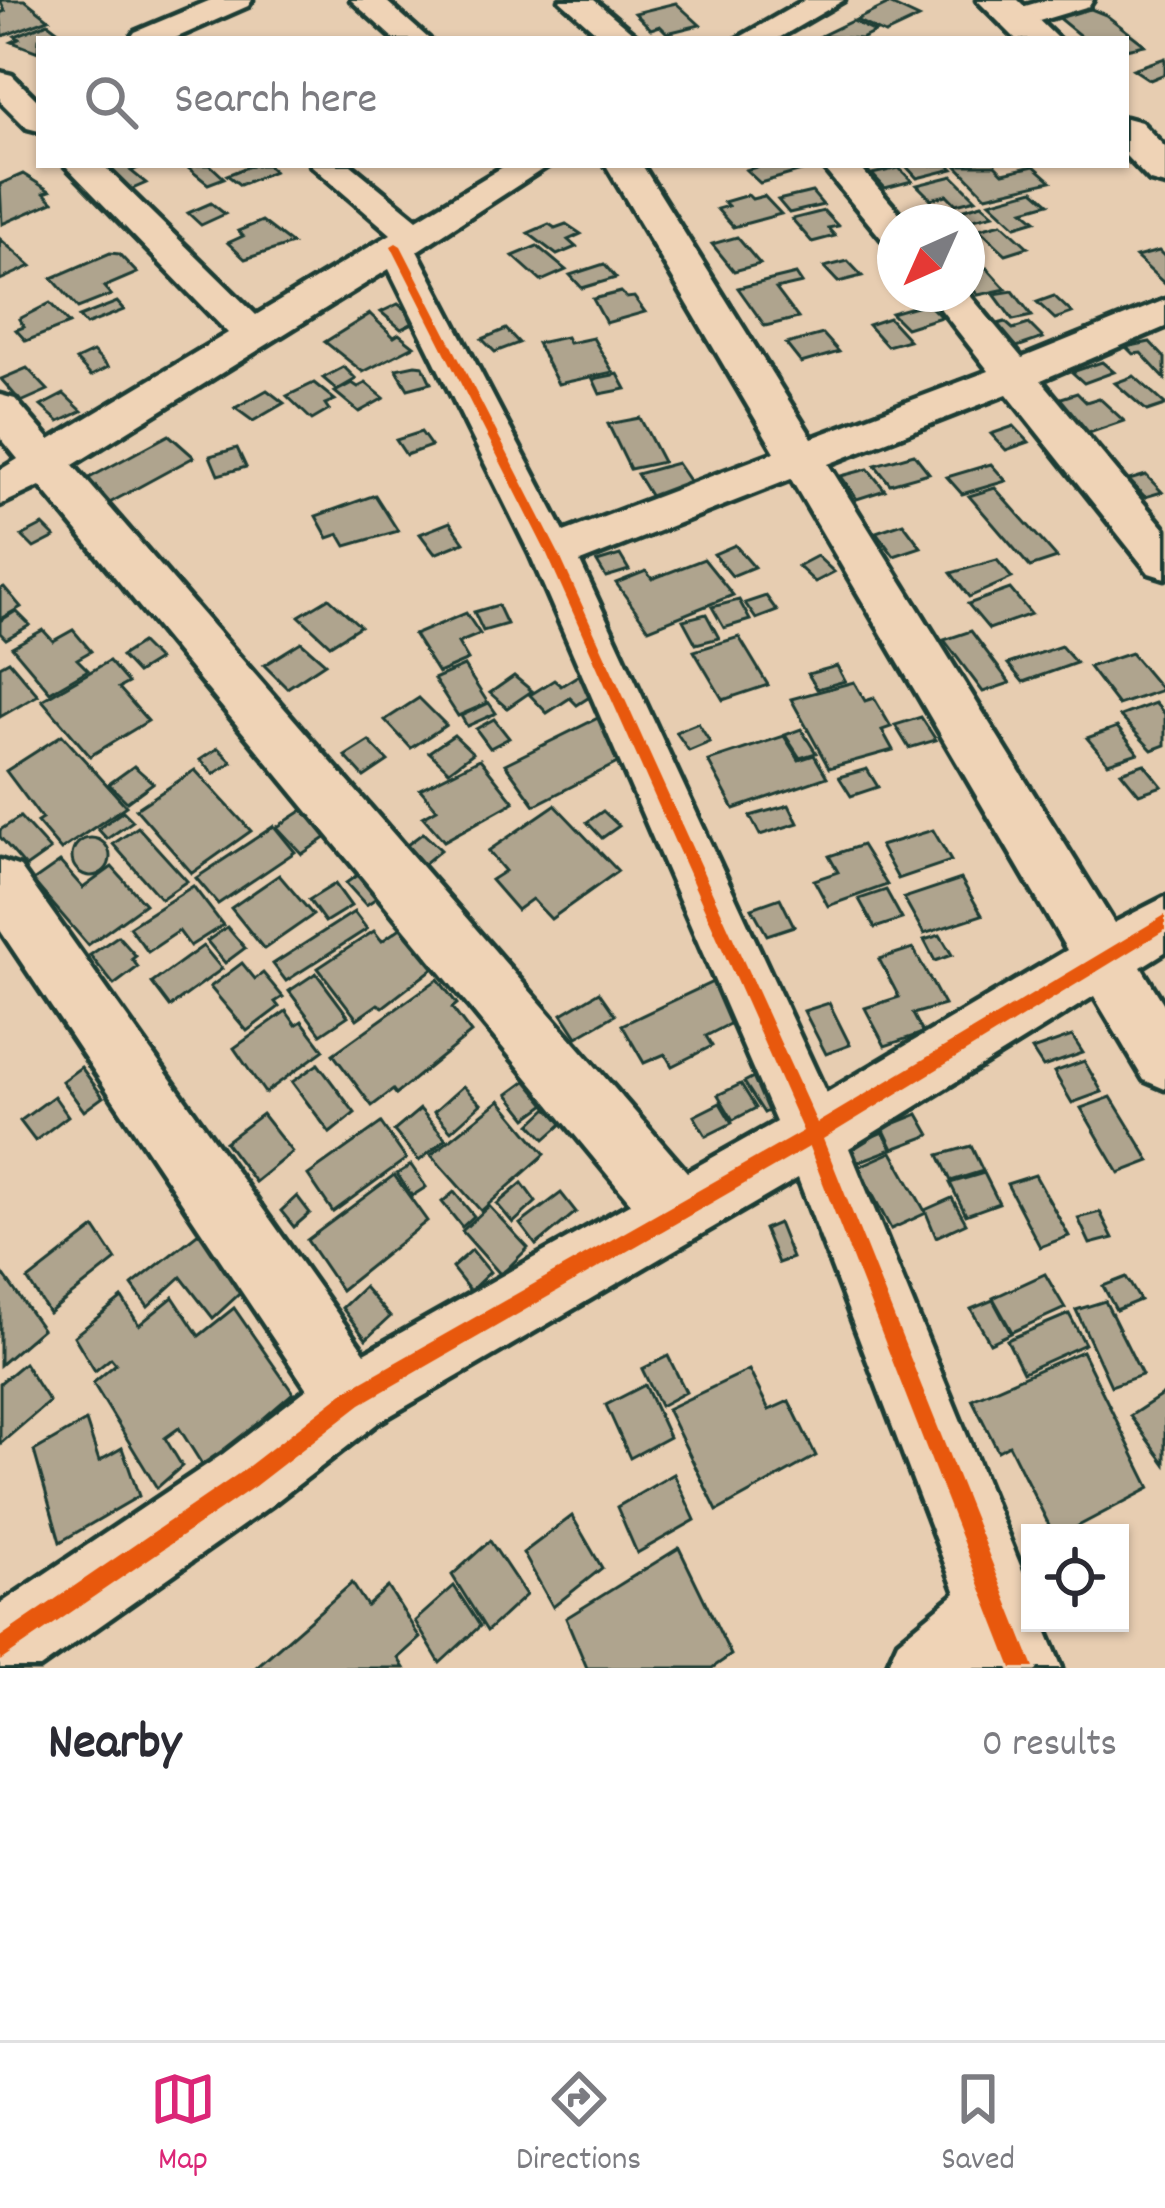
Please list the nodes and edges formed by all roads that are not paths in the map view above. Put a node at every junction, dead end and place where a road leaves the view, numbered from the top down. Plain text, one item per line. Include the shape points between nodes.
1 (149, 0) edge
2 (237, 0) edge
3 (366, 0) edge
4 (575, 0) edge
5 (829, 0) edge
6 (1078, 0) edge
7 (779, 10) edge
8 (1018, 19) edge
9 (188, 32) edge
10 (408, 36) edge
11 (620, 36) edge
12 (756, 36) edge
13 (12, 88) edge
14 (36, 117) edge
15 (1129, 133) edge
16 (86, 168) edge
17 (331, 168) edge
18 (526, 168) edge
19 (626, 168) edge
20 (842, 168) edge
21 (1165, 172) edge
22 (877, 210) edge
23 (405, 241) junction
24 (963, 312) edge
25 (1165, 312) edge
26 (252, 334) junction
27 (1017, 375) junction
28 (0, 409) edge
29 (800, 460) junction
30 (22, 476) edge
31 (554, 554) junction
32 (1165, 561) edge
33 (0, 884) edge
34 (1165, 922) edge
35 (1105, 954) junction
36 (1165, 1060) edge
37 (813, 1135) junction
38 (679, 1210) junction
39 (354, 1397) junction
40 (1011, 1637) edge
41 (0, 1649) edge
42 (925, 1668) edge

1 - 9 street
2 - 9 street
3 - 10 street
4 - 11 street
5 - 7 street
6 - 8 street
7 - 12 street
13 - 14 street
15 - 21 main road
16 - 26 street
17 - 23 street
18 - 23 street
19 - 29 street
20 - 22 street
23 - 26 street
23 - 31 street
24 - 27 street
25 - 27 street
26 - 30 street
27 - 29 street
27 - 32 street
28 - 30 street
29 - 31 street
29 - 35 street
30 - 38 street
31 - 37 street
33 - 39 street
34 - 35 street
35 - 36 street
35 - 37 street
37 - 38 street
37 - 40 street
38 - 39 street
39 - 41 street
40 - 42 street

